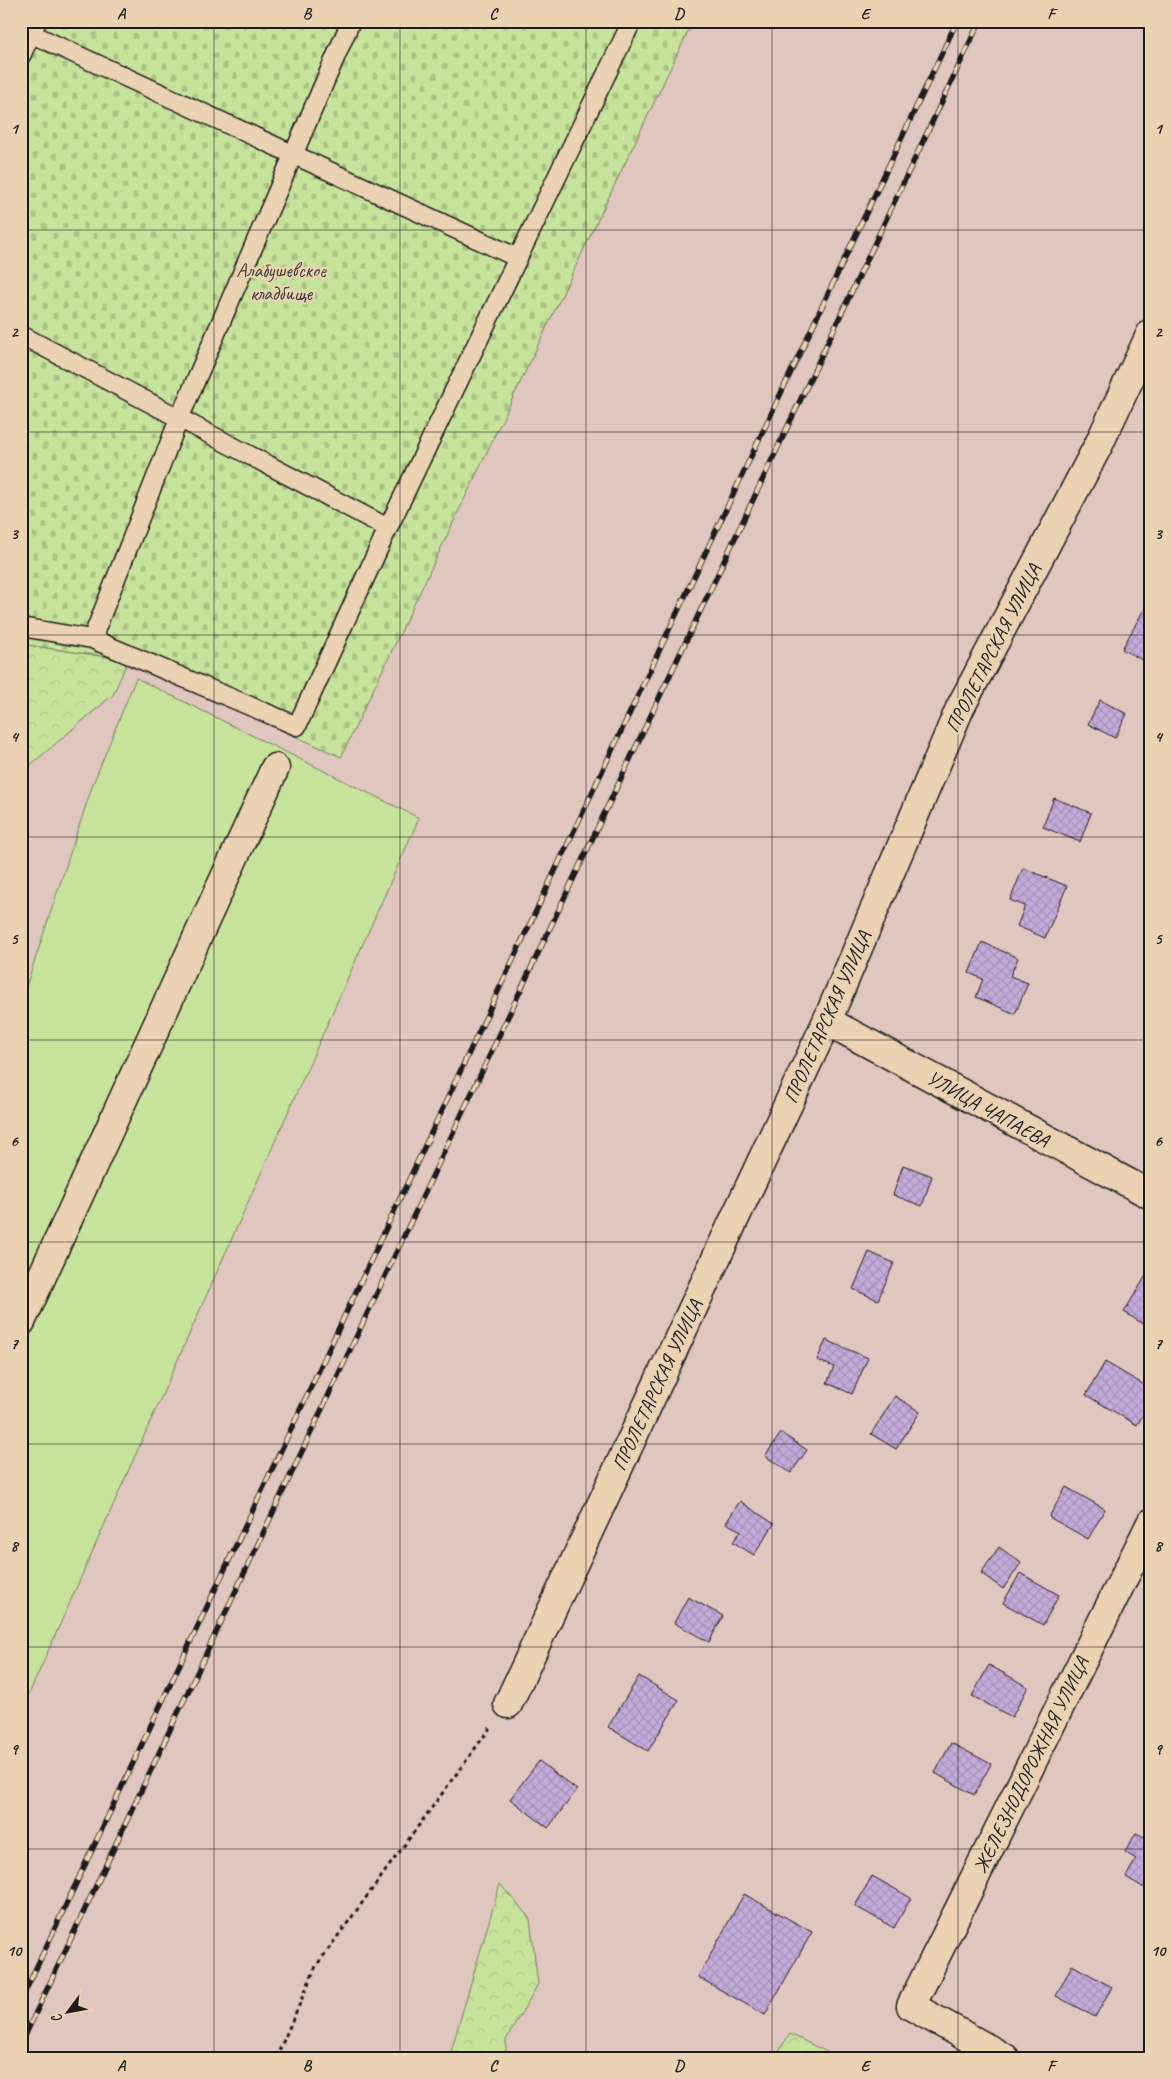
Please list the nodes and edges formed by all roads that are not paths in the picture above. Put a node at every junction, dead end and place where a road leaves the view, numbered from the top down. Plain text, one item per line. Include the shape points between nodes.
1 (351, 21) edge
2 (632, 21) edge
3 (30, 28) edge
4 (21, 56) edge
5 (293, 155) junction
6 (518, 258) junction
7 (1151, 333) edge
8 (21, 335) edge
9 (179, 419) junction
10 (388, 528) junction
11 (21, 627) edge
12 (92, 639) junction
13 (275, 768) dead end
14 (827, 1021) junction
15 (1151, 1195) edge
16 (21, 1322) edge
17 (1151, 1523) edge
18 (508, 1704) road end
19 (1005, 2058) edge

1 - 5 lane
2 - 6 lane
3 - 4 lane
3 - 5 lane
5 - 6 lane
5 - 9 lane
6 - 10 lane
7 - 14 street, ПРОЛЕТАРСКАЯ УЛИЦА via 1099,444 960,708
8 - 9 lane
9 - 10 lane
9 - 12 lane
10 - 12 lane via 297,726
11 - 12 lane
13 - 16 street
14 - 15 street, УЛИЦА ЧАПАЕВА
14 - 18 street, ПРОЛЕТАРСКАЯ УЛИЦА
17 - 19 street, ЖЕЛЕЗНОДОРОЖНАЯ УЛИЦА via 911,2006

